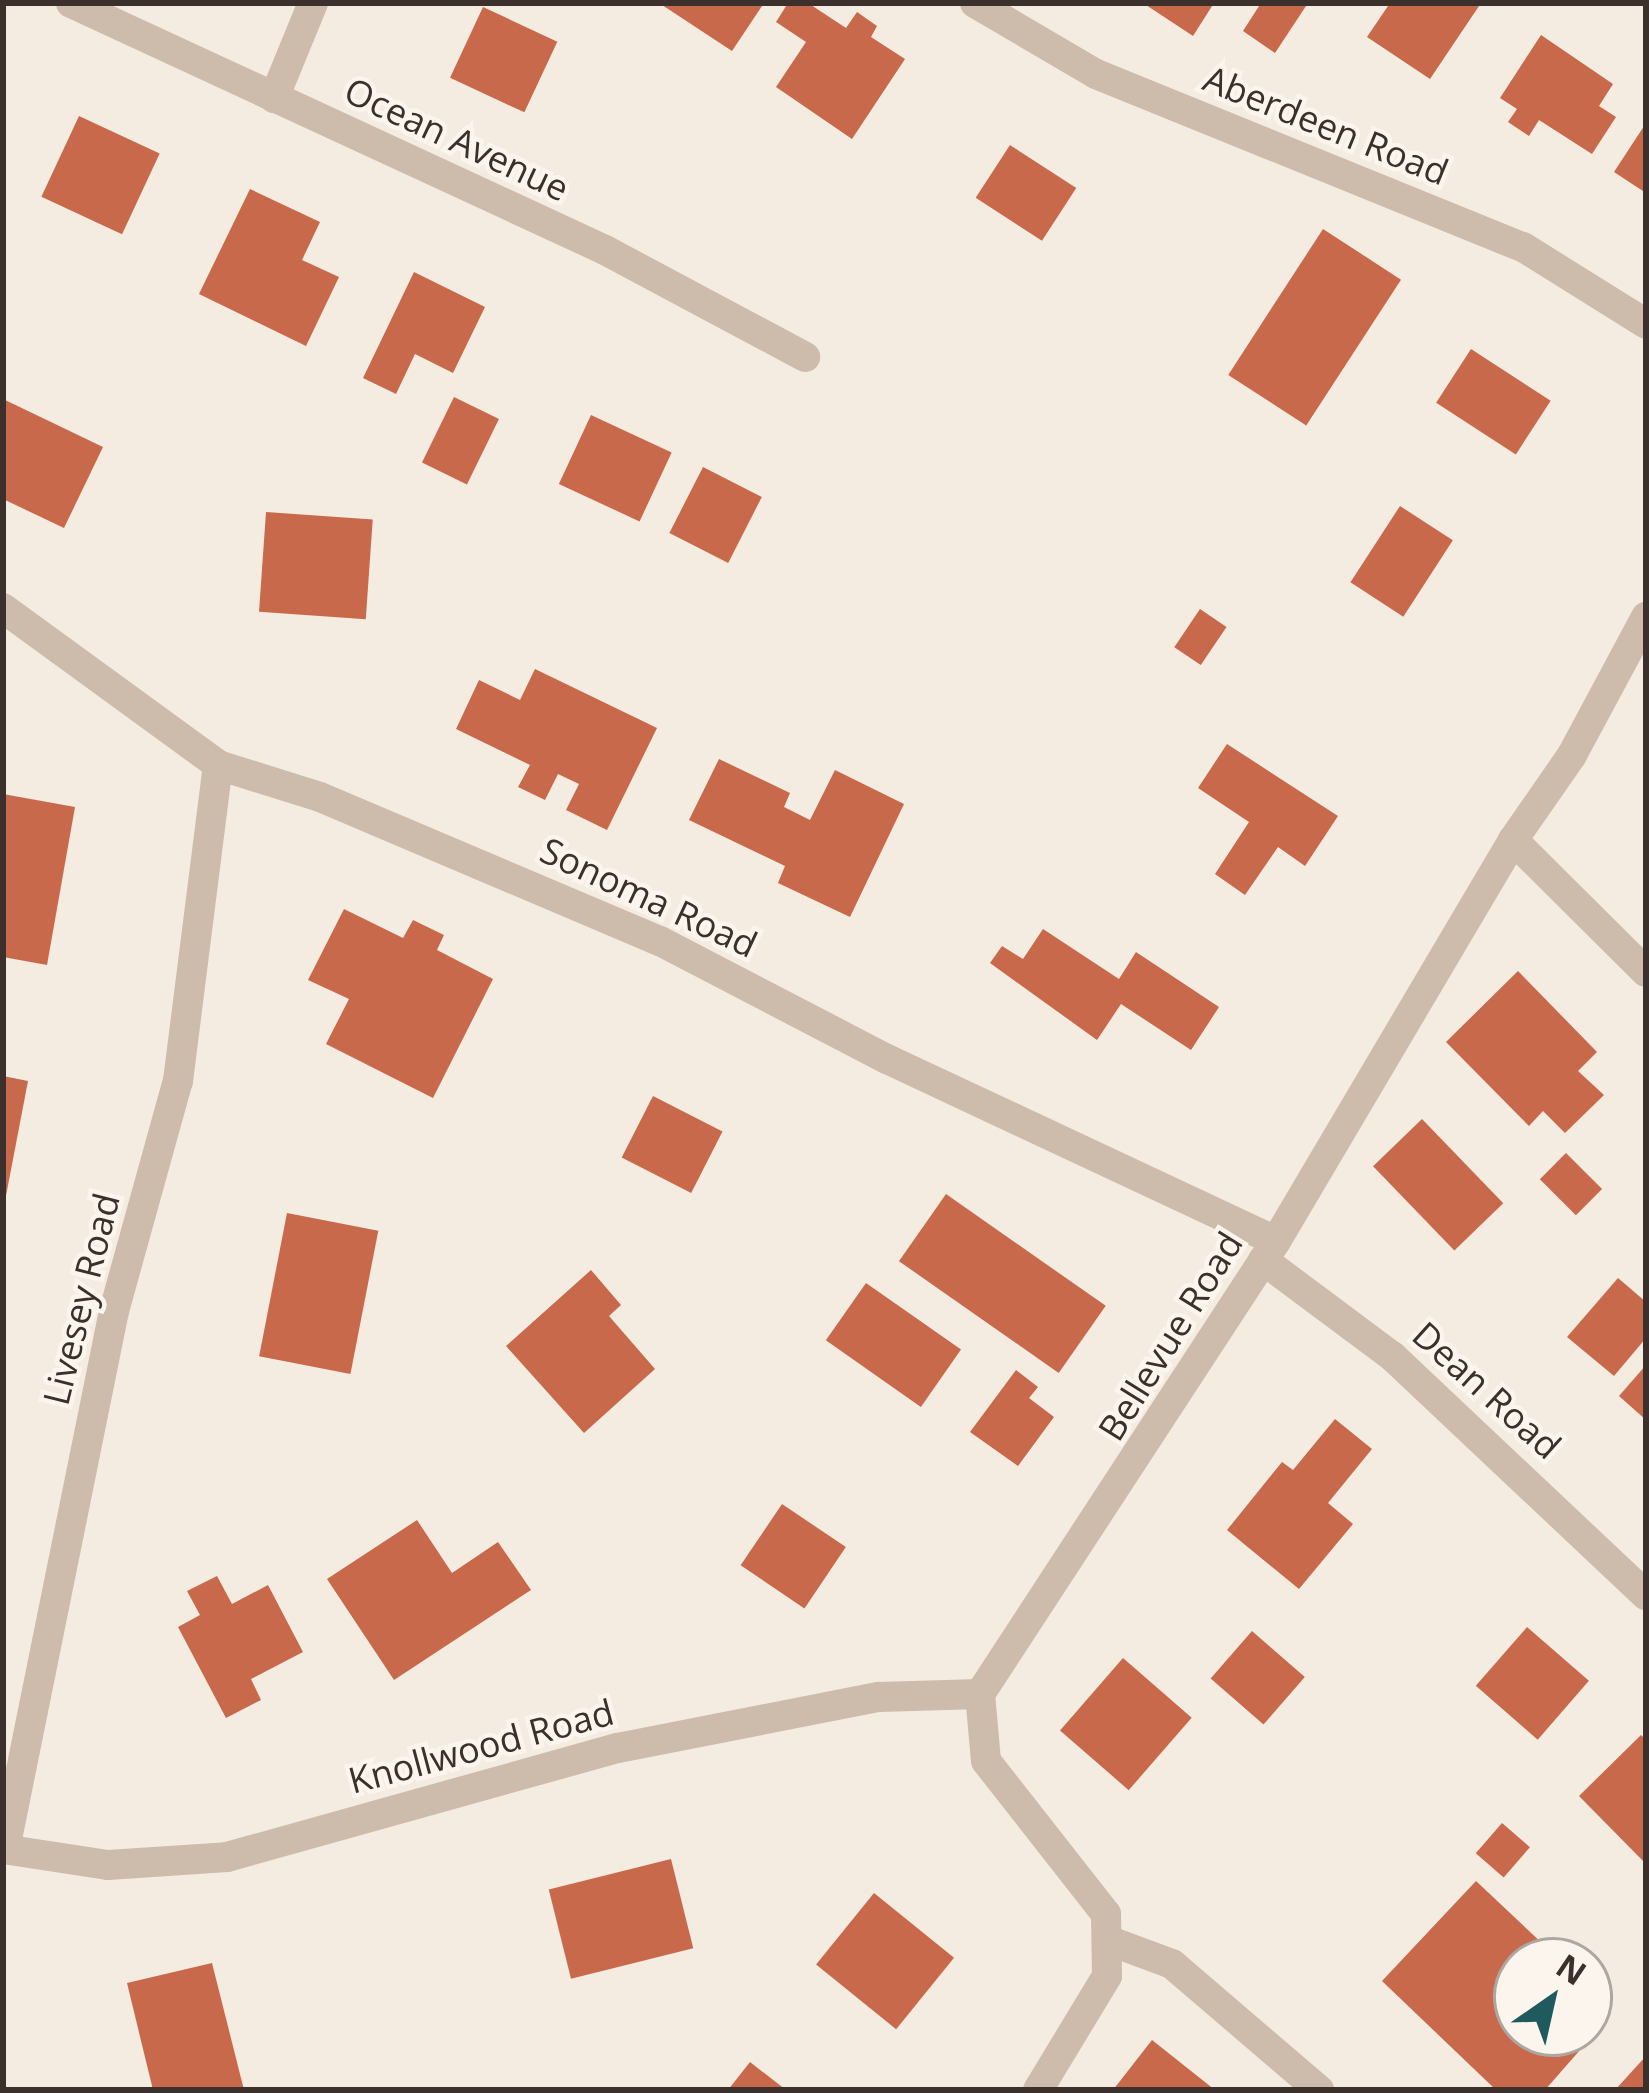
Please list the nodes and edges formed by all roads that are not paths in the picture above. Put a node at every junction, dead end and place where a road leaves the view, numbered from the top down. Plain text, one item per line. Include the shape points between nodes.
1 (71, 3) edge
2 (313, 3) edge
3 (975, 3) edge
4 (274, 98) junction
5 (1646, 324) edge
6 (805, 357) dead end
7 (3, 608) edge
8 (1646, 616) edge
9 (218, 765) junction
10 (1513, 840) junction
11 (1646, 972) edge
12 (1270, 1251) junction
13 (1646, 1595) edge
14 (980, 1694) junction
15 (4, 1849) edge
16 (1110, 1941) junction
17 (1038, 2090) edge
18 (1319, 2090) edge

1 - 4 street, Ocean Avenue
2 - 4 street
3 - 5 street, Aberdeen Road via 1096,74 1523,247
4 - 6 street, Ocean Avenue via 605,250
7 - 9 street, Sonoma Road
8 - 10 street, Bellevue Road via 1572,755
9 - 12 street, Sonoma Road via 320,797 660,941
9 - 15 street, Livesey Road via 178,1081 114,1311
10 - 11 street
10 - 12 street, Bellevue Road
12 - 13 street, Dean Road
12 - 14 street, Bellevue Road
14 - 15 street, Knollwood Road via 879,1696 618,1748 227,1856 108,1865
14 - 16 street via 986,1761 1089,1885
16 - 17 street via 1107,1976
16 - 18 street via 1172,1964

